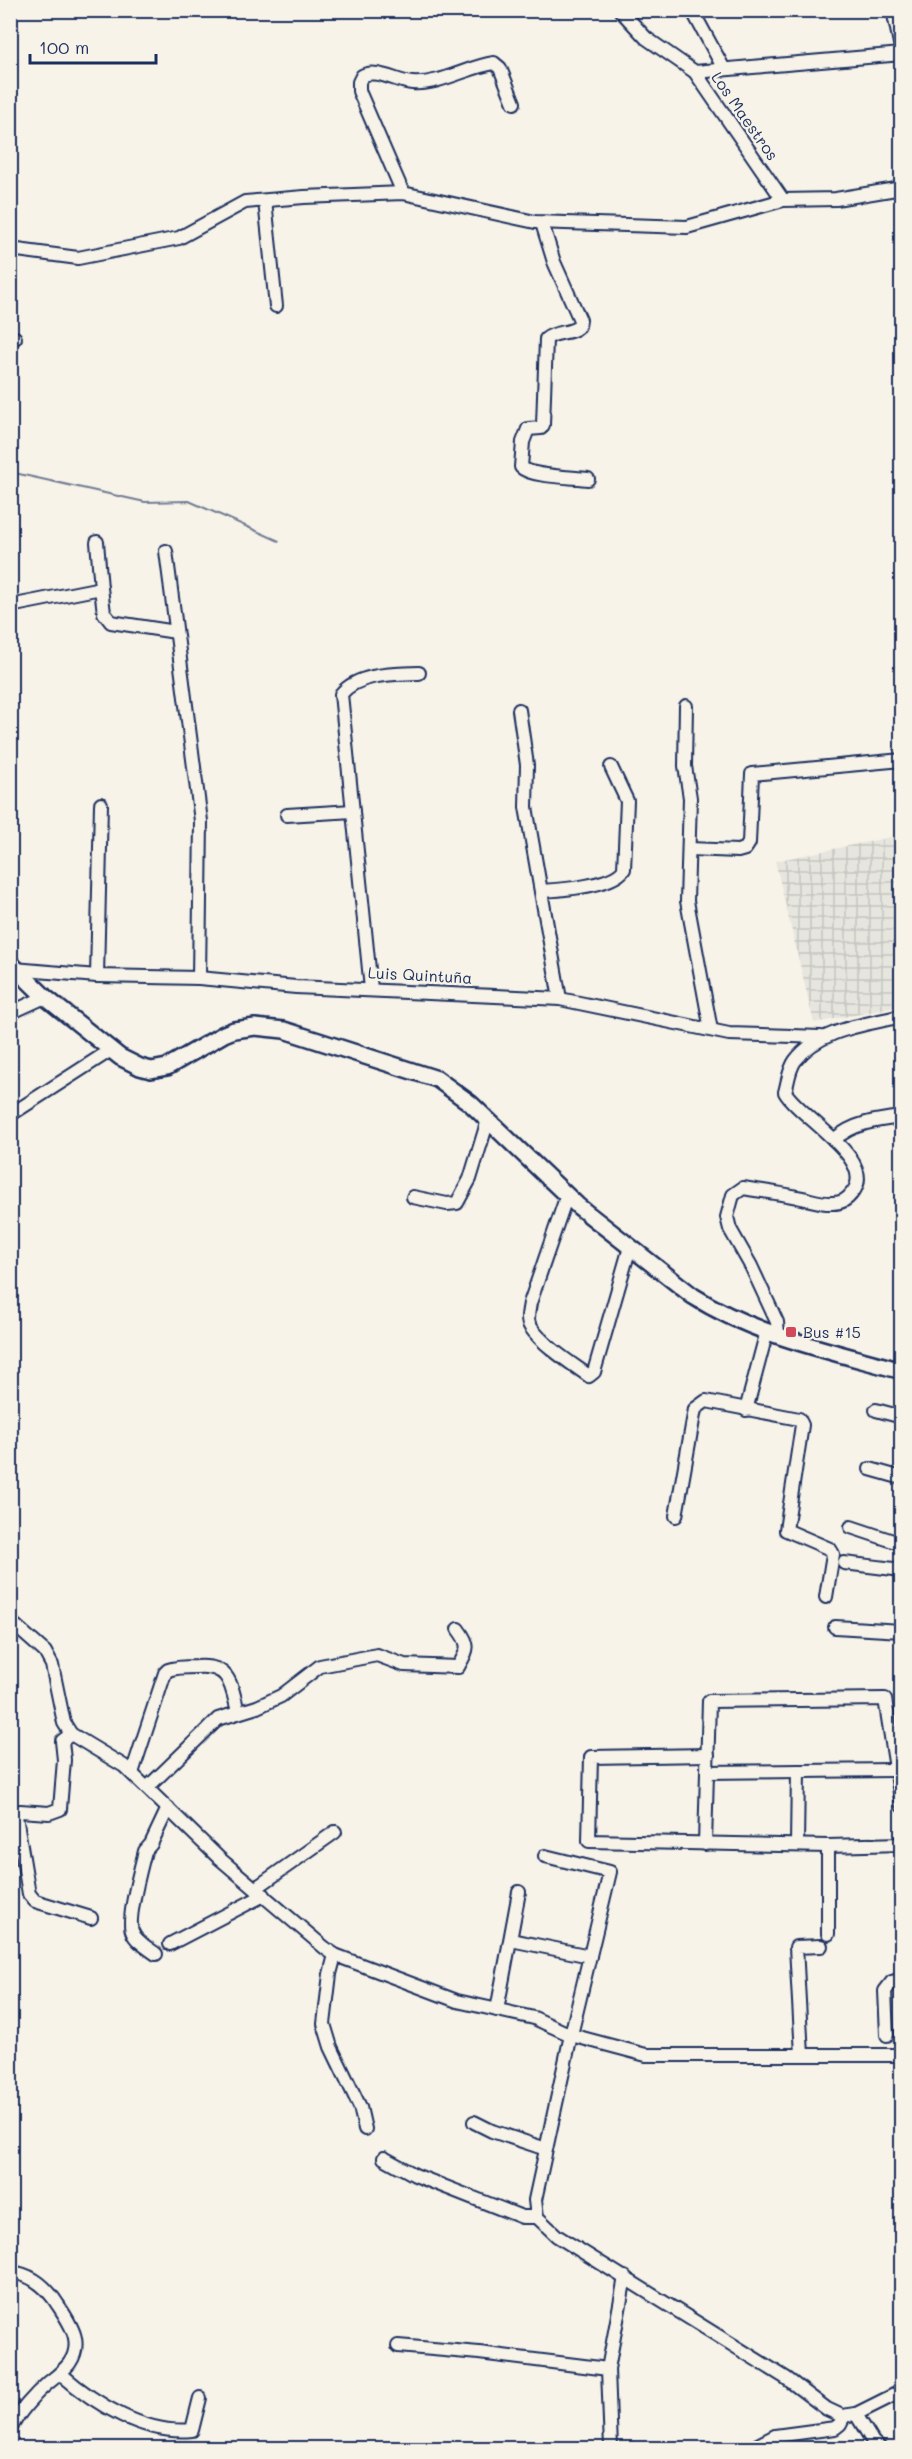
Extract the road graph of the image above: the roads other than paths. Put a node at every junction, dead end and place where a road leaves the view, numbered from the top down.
1 (620, 10) edge
2 (692, 10) edge
3 (893, 10) edge
4 (902, 54) edge
5 (724, 69) junction
6 (695, 72) junction
7 (514, 103) dead end
8 (902, 188) edge
9 (403, 193) junction
10 (783, 200) junction
11 (265, 201) junction
12 (542, 222) junction
13 (10, 249) edge
14 (276, 306) dead end
15 (588, 479) dead end
16 (97, 542) dead end
17 (166, 551) dead end
18 (101, 588) junction
19 (10, 606) edge
20 (176, 632) junction
21 (418, 673) dead end
22 (686, 706) dead end
23 (519, 710) dead end
24 (902, 760) edge
25 (612, 767) dead end
26 (101, 804) dead end
27 (353, 811) junction
28 (287, 814) dead end
29 (690, 849) junction
30 (541, 891) junction
31 (12, 966) edge
32 (97, 976) junction
33 (199, 978) junction
34 (371, 989) junction
35 (45, 997) junction
36 (560, 999) junction
37 (10, 1013) edge
38 (902, 1016) edge
39 (711, 1030) junction
40 (821, 1037) junction
41 (111, 1050) junction
42 (10, 1115) edge
43 (902, 1117) edge
44 (488, 1120) junction
45 (834, 1140) junction
46 (567, 1195) junction
47 (413, 1197) dead end
48 (630, 1247) junction
49 (772, 1333) junction
50 (902, 1371) edge
51 (746, 1410) junction
52 (876, 1410) dead end
53 (902, 1417) edge
54 (870, 1469) dead end
55 (902, 1478) edge
56 (676, 1516) dead end
57 (851, 1527) dead end
58 (902, 1544) edge
59 (844, 1563) dead end
60 (902, 1570) edge
61 (826, 1597) dead end
62 (10, 1620) edge
63 (835, 1627) dead end
64 (458, 1629) dead end
65 (902, 1631) edge
66 (238, 1712) junction
67 (71, 1734) junction
68 (708, 1755) junction
69 (894, 1770) junction
70 (707, 1772) junction
71 (798, 1772) junction
72 (132, 1773) junction
73 (147, 1788) junction
74 (902, 1806) edge
75 (168, 1808) junction
76 (334, 1832) dead end
77 (705, 1844) junction
78 (902, 1844) edge
79 (797, 1845) junction
80 (828, 1846) junction
81 (545, 1856) dead end
82 (260, 1892) junction
83 (519, 1892) dead end
84 (91, 1918) dead end
85 (828, 1934) dead end
86 (511, 1940) junction
87 (170, 1944) dead end
88 (821, 1946) dead end
89 (156, 1954) dead end
90 (335, 1954) junction
91 (590, 1956) junction
92 (902, 1979) edge
93 (497, 2010) junction
94 (571, 2035) junction
95 (887, 2035) dead end
96 (802, 2055) junction
97 (902, 2055) edge
98 (474, 2122) dead end
99 (365, 2129) dead end
100 (546, 2149) junction
101 (384, 2158) dead end
102 (537, 2217) junction
103 (10, 2272) edge
104 (625, 2277) junction
105 (398, 2346) dead end
106 (608, 2369) junction
107 (61, 2374) junction
108 (902, 2391) edge
109 (200, 2398) dead end
110 (850, 2415) junction
111 (10, 2430) edge
112 (611, 2448) edge
113 (752, 2448) edge
114 (880, 2448) edge

1 - 6 street, Los Maestros
2 - 5 street
3 - 4 street
4 - 5 street
5 - 6 street
6 - 10 street, Los Maestros
7 - 9 street
8 - 10 street
9 - 11 street
9 - 12 street
10 - 12 street
11 - 13 street
11 - 14 street
12 - 15 street
16 - 18 street
17 - 20 street
18 - 19 street
18 - 20 street
20 - 33 street
21 - 27 street
22 - 29 street
23 - 30 street
24 - 29 street
25 - 30 street
26 - 32 street
27 - 28 street
27 - 34 street
29 - 39 street
30 - 36 street
31 - 32 street, Luis Quintuña
31 - 35 main road
32 - 33 street, Luis Quintuña
33 - 34 street, Luis Quintuña
34 - 36 street, Luis Quintuña
35 - 37 street
35 - 41 main road
36 - 39 street, Luis Quintuña
38 - 40 street
39 - 40 street, Luis Quintuña
40 - 45 street
41 - 42 street
41 - 44 main road
43 - 45 street
44 - 46 main road
44 - 47 street
45 - 49 street
46 - 48 main road
46 - 48 street
48 - 49 main road
49 - 50 main road
49 - 51 street
51 - 56 street
51 - 61 street
52 - 53 street
54 - 55 street
57 - 58 street
59 - 60 street
62 - 67 street
63 - 65 street
64 - 66 street
66 - 72 street
66 - 73 street
67 - 72 street
67 - 84 street
68 - 69 street
68 - 70 street
68 - 77 street
69 - 71 street
69 - 74 street
70 - 71 street
70 - 77 street
71 - 79 street
72 - 73 street
73 - 75 street
75 - 82 street
75 - 89 street
76 - 82 street
77 - 79 street
78 - 80 street
79 - 80 street
80 - 85 street
81 - 91 street
82 - 87 street
82 - 90 street
83 - 86 street
86 - 91 street
86 - 93 street
88 - 96 street
90 - 93 street
90 - 99 street
91 - 94 street
92 - 95 street
93 - 94 street
94 - 96 street
94 - 100 street
96 - 97 street
98 - 100 street
100 - 102 street
101 - 102 street
102 - 104 street
103 - 107 street
104 - 106 street
104 - 110 street
105 - 106 street
106 - 112 street
107 - 109 street
107 - 111 street
108 - 110 street
110 - 113 street
110 - 114 street

